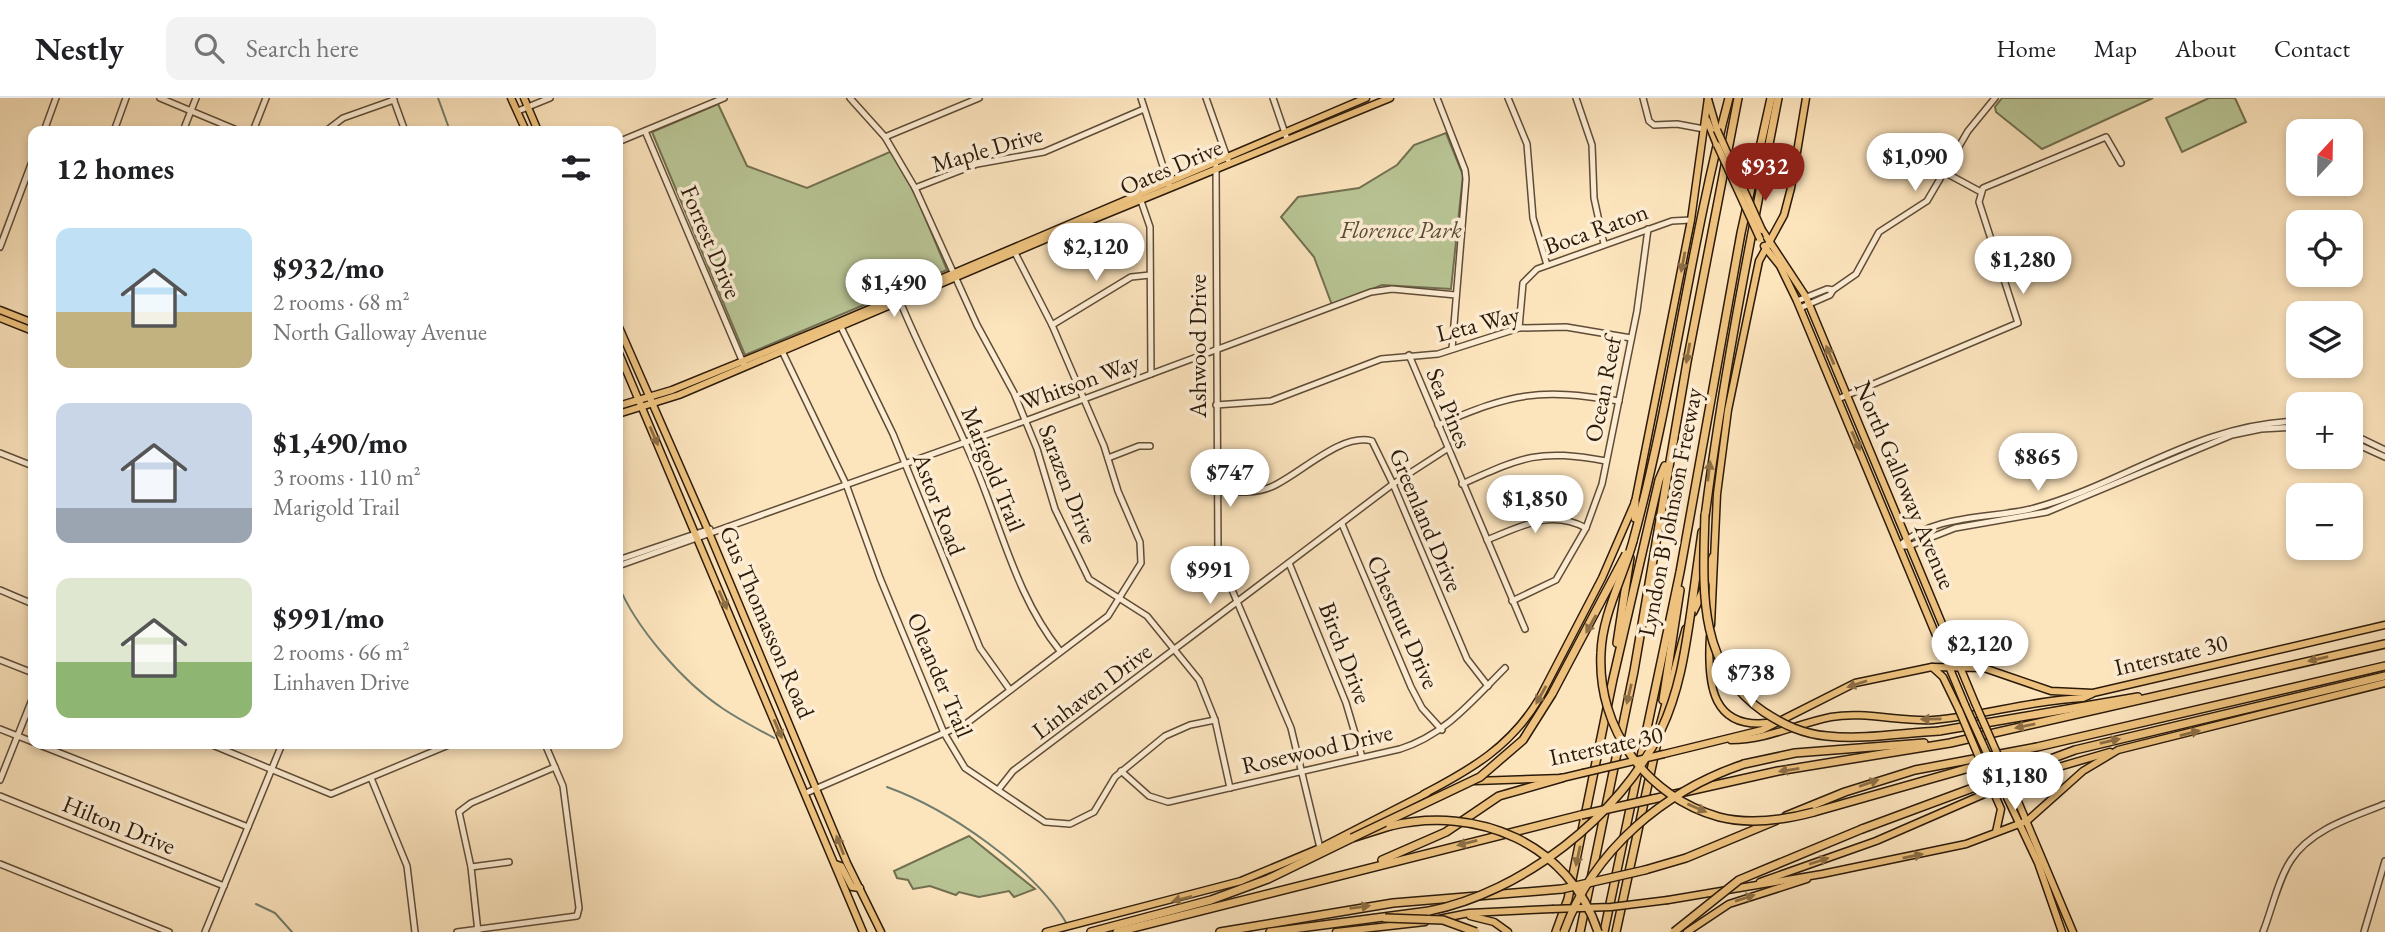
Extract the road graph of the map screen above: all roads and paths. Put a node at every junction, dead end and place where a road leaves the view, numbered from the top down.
1 (56, 98) edge
2 (126, 98) edge
3 (160, 98) edge
4 (196, 98) edge
5 (266, 98) edge
6 (511, 98) edge
7 (524, 98) edge
8 (550, 98) edge
9 (724, 98) edge
10 (850, 98) edge
11 (979, 98) edge
12 (1141, 98) edge
13 (1206, 98) edge
14 (1273, 98) edge
15 (1366, 98) edge
16 (1390, 98) edge
17 (1437, 98) edge
18 (1508, 98) edge
19 (1576, 98) edge
20 (1643, 98) edge
21 (1701, 98) edge
22 (1708, 98) edge
23 (1729, 98) edge
24 (1738, 98) edge
25 (1771, 98) edge
26 (1778, 98) edge
27 (1806, 98) edge
28 (1995, 98) edge
29 (394, 99) edge
30 (528, 107) junction
31 (1144, 109) junction
32 (191, 111) junction
33 (518, 111) junction
34 (1704, 114) junction
35 (46, 126) edge
36 (116, 126) edge
37 (185, 126) edge
38 (227, 126) edge
39 (255, 126) edge
40 (333, 126) edge
41 (403, 126) edge
42 (524, 126) edge
43 (536, 126) edge
44 (1704, 129) junction
45 (645, 131) junction
46 (1286, 136) junction
47 (885, 137) junction
48 (1716, 137) junction
49 (623, 140) edge
50 (1703, 142) junction
51 (1228, 160) junction
52 (2121, 163) dead end
53 (1215, 165) junction
54 (28, 172) edge
55 (1944, 172) junction
56 (1169, 185) junction
57 (915, 188) junction
58 (1981, 192) junction
59 (1140, 197) junction
60 (1691, 220) junction
61 (1648, 229) junction
62 (1605, 244) junction
63 (1766, 244) junction
64 (0, 247) edge
65 (1014, 250) junction
66 (1773, 256) junction
67 (1759, 261) junction
68 (1547, 265) junction
69 (955, 275) junction
70 (1150, 275) junction
71 (1456, 295) junction
72 (899, 300) junction
73 (1797, 300) junction
74 (1807, 301) junction
75 (1800, 308) junction
76 (0, 310) edge
77 (0, 317) edge
78 (28, 321) edge
79 (840, 325) junction
80 (1052, 325) junction
81 (1519, 328) junction
82 (28, 329) edge
83 (623, 337) edge
84 (1631, 338) junction
85 (781, 348) junction
86 (1452, 349) junction
87 (1215, 350) junction
88 (1409, 355) junction
89 (623, 363) edge
90 (744, 364) junction
91 (1151, 374) junction
92 (1847, 395) junction
93 (650, 396) junction
94 (1084, 398) junction
95 (1838, 399) junction
96 (1619, 401) junction
97 (640, 403) junction
98 (654, 404) junction
99 (623, 405) edge
100 (1216, 405) junction
101 (623, 412) edge
102 (1025, 421) junction
103 (2286, 421) edge
104 (1437, 425) junction
105 (2286, 427) edge
106 (2363, 439) edge
107 (963, 442) junction
108 (1150, 446) dead end
109 (2363, 447) edge
110 (1447, 449) junction
111 (2385, 450) edge
112 (0, 453) edge
113 (1670, 456) junction
114 (2385, 457) edge
115 (1108, 458) junction
116 (1606, 460) junction
117 (28, 464) edge
118 (905, 464) junction
119 (846, 484) junction
120 (1393, 484) junction
121 (1462, 484) junction
122 (1217, 491) junction
123 (1635, 502) junction
124 (1705, 514) junction
125 (1976, 520) junction
126 (1342, 524) junction
127 (1586, 528) junction
128 (708, 531) junction
129 (696, 535) junction
130 (1487, 540) junction
131 (1632, 541) junction
132 (1908, 543) junction
133 (1899, 546) junction
134 (1713, 557) junction
135 (623, 562) edge
136 (1289, 563) junction
137 (1680, 572) junction
138 (0, 590) edge
139 (1930, 594) junction
140 (1921, 597) junction
141 (1119, 598) junction
142 (1511, 601) junction
143 (28, 602) edge
144 (1236, 603) junction
145 (2385, 625) edge
146 (1525, 629) dead end
147 (2385, 643) edge
148 (1176, 650) junction
149 (1060, 651) junction
150 (0, 660) edge
151 (1616, 666) junction
152 (1947, 666) junction
153 (2385, 666) edge
154 (1932, 667) junction
155 (1961, 667) junction
156 (1505, 668) dead end
157 (28, 671) edge
158 (2385, 676) edge
159 (2385, 683) edge
160 (773, 685) junction
161 (1488, 686) junction
162 (761, 690) junction
163 (1010, 690) junction
164 (2093, 693) junction
165 (2156, 696) junction
166 (1962, 708) junction
167 (28, 710) edge
168 (1215, 720) junction
169 (1786, 720) junction
170 (1660, 725) junction
171 (0, 729) edge
172 (1442, 730) junction
173 (944, 733) junction
174 (18, 736) junction
175 (1966, 739) junction
176 (28, 740) edge
177 (1723, 740) junction
178 (2037, 747) junction
179 (50, 749) edge
180 (222, 749) edge
181 (280, 749) edge
182 (439, 749) edge
183 (547, 749) edge
184 (2118, 750) junction
185 (1362, 757) junction
186 (555, 767) junction
187 (271, 770) junction
188 (1121, 771) junction
189 (1303, 771) junction
190 (371, 778) junction
191 (1562, 778) junction
192 (0, 780) edge
193 (818, 788) junction
194 (1230, 788) junction
195 (998, 790) junction
196 (806, 793) junction
197 (1424, 794) junction
198 (0, 796) edge
199 (2385, 804) edge
200 (2024, 822) junction
201 (247, 827) junction
202 (1996, 832) junction
203 (1352, 838) junction
204 (1320, 848) junction
205 (2385, 861) edge
206 (509, 862) dead end
207 (0, 864) edge
208 (835, 864) junction
209 (471, 867) junction
210 (1356, 870) junction
211 (1822, 874) junction
212 (2382, 878) edge
213 (1755, 884) junction
214 (224, 886) junction
215 (860, 888) junction
216 (1568, 899) junction
217 (2060, 902) junction
218 (2051, 906) junction
219 (1458, 915) junction
220 (1385, 918) junction
221 (477, 931) edge
222 (169, 932) edge
223 (205, 932) edge
224 (415, 932) edge
225 (457, 932) edge
226 (863, 932) edge
227 (881, 932) edge
228 (1046, 932) edge
229 (1091, 932) edge
230 (1118, 932) edge
231 (1220, 932) edge
232 (1270, 932) edge
233 (1336, 932) edge
234 (1476, 932) edge
235 (1508, 932) edge
236 (1556, 932) edge
237 (1565, 932) edge
238 (1580, 932) edge
239 (1598, 932) edge
240 (1604, 932) edge
241 (1619, 932) edge
242 (1674, 932) edge
243 (1687, 932) edge
244 (2062, 932) edge
245 (2073, 932) edge
246 (2263, 932) edge
247 (2364, 932) edge

1 - 35 street
2 - 36 street
3 - 32 street
4 - 32 street
5 - 39 street
6 - 33 main road
7 - 30 main road
8 - 30 street
9 - 45 street
10 - 47 street, Sarazen Drive
11 - 47 street
12 - 31 street
13 - 51 street
14 - 46 street
15 - 46 main road, Oates Drive
16 - 46 main road, Oates Drive
17 - 71 street
18 - 68 street
19 - 62 street
20 - 44 street
21 - 34 main road, North Galloway Avenue
22 - 34 main road, Lyndon B Johnson Freeway
22 - 48 main road, North Galloway Avenue
23 - 131 highway
24 -> 113 highway, Lyndon B Johnson Freeway
25 - 137 highway, Lyndon B Johnson Freeway
124 -> 26 highway
27 - 63 main road, Lyndon B Johnson Freeway
28 - 55 street
29 - 40 street
29 - 41 street
30 - 33 street
30 - 43 main road
31 - 56 street
31 - 57 street, Maple Drive
32 - 37 street
32 - 38 street
33 - 42 main road
34 - 44 main road, Lyndon B Johnson Freeway
34 - 48 main road, North Galloway Avenue
44 - 50 main road, Lyndon B Johnson Freeway
45 - 49 street
45 - 90 street, Forrest Drive
46 - 51 main road, Oates Drive
47 - 57 street, Sarazen Drive
48 - 50 main road
48 - 63 main road, North Galloway Avenue, bridge
48 - 63 main road, North Galloway Avenue, bridge
50 - 60 main road, Lyndon B Johnson Freeway
51 - 53 main road, Oates Drive
52 - 58 street
53 - 56 main road, Oates Drive
53 - 87 street, Ashwood Drive
54 - 64 street
55 - 58 street
55 - 74 street
56 - 59 main road, Oates Drive
57 - 69 street, Sarazen Drive
58 - 92 street
59 - 65 main road, Oates Drive
59 - 70 street
60 - 61 street, Boca Raton
60 -> 123 main road, Lyndon B Johnson Freeway
61 - 62 street, Boca Raton
61 - 84 street, Ocean Reef
62 - 68 street, Boca Raton
63 - 66 main road, North Galloway Avenue
63 - 67 main road, Lyndon B Johnson Freeway
63 - 74 main road, North Galloway Avenue
65 - 69 main road, Oates Drive
65 - 80 street
66 - 67 main road
66 - 73 main road, North Galloway Avenue
67 - 134 main road, Lyndon B Johnson Freeway
68 - 81 street, Boca Raton
69 - 72 main road, Oates Drive
69 - 102 street, Sarazen Drive
70 - 80 street
70 - 91 street
71 - 86 street
71 - 87 street, Whitson Way
72 - 79 main road, Oates Drive
72 - 107 street, Marigold Trail
73 - 74 street
73 - 75 main road, North Galloway Avenue
74 - 75 street
92 -> 74 main road, North Galloway Avenue
75 - 95 main road, North Galloway Avenue
76 - 78 main road
77 - 82 main road
79 - 85 main road, Oates Drive
79 - 118 street, Astor Road
80 - 94 street
81 - 84 street, Leta Way
81 - 86 street, Leta Way
83 - 93 main road, Gus Thomasson Road
84 - 96 street, Ocean Reef
85 - 90 main road, Oates Drive
85 - 119 street, Oleander Trail
86 - 88 street, Leta Way
87 - 91 street, Whitson Way
87 - 100 street, Ashwood Drive
88 - 100 street, Leta Way
88 - 104 street, Sea Pines
89 - 97 main road, Gus Thomasson Road
90 - 93 main road, Oates Drive
90 - 98 main road, Oates Drive
91 - 94 street, Whitson Way
92 - 95 street
92 - 132 main road, North Galloway Avenue
93 - 97 main road, Oates Drive
93 - 98 main road, Gus Thomasson Road
94 - 102 street, Whitson Way
94 - 115 street
95 -> 133 main road, North Galloway Avenue
96 - 104 street
96 - 116 street, Ocean Reef
97 - 98 main road, Oates Drive
97 - 99 main road, Oates Drive
97 - 101 main road, Oates Drive
97 -> 129 main road, Gus Thomasson Road
98 - 128 main road, Gus Thomasson Road
100 - 122 street, Ashwood Drive
102 - 107 street, Whitson Way
102 - 141 street, Sarazen Drive
103 - 125 street
104 - 110 street, Sea Pines
105 - 125 street
106 - 111 street
107 - 118 street, Whitson Way
107 - 149 street, Marigold Trail
108 - 115 street
109 - 114 street
110 - 120 street, Linhaven Drive
110 - 121 street, Sea Pines
112 - 117 street
113 - 151 highway
113 -> 238 highway, Lyndon B Johnson Freeway
115 - 141 street
116 - 121 street
116 - 127 street, Ocean Reef
118 - 119 street, Whitson Way
118 - 163 street, Astor Road
119 - 128 street, Whitson Way
119 - 173 street, Oleander Trail
120 - 122 street, Greenland Drive
120 - 126 street, Linhaven Drive
120 - 161 street, Greenland Drive
121 - 130 street, Sea Pines
122 - 144 street, Ashwood Drive
123 - 151 highway
123 -> 197 main road, Lyndon B Johnson Freeway
124 - 165 highway, bridge
124 - 220 highway, bridge
125 - 132 street
126 - 136 street, Linhaven Drive
126 - 172 street, Chestnut Drive
127 - 130 street
127 - 142 street, Ocean Reef
128 - 129 street, Whitson Way
128 - 160 main road, Gus Thomasson Road
129 - 135 street, Whitson Way
129 -> 162 main road, Gus Thomasson Road
130 - 142 street, Sea Pines
131 -> 178 highway, bridge
131 -> 203 highway, bridge
132 - 133 street
132 - 139 main road, North Galloway Avenue
133 - 140 main road, North Galloway Avenue
134 - 169 main road, Lyndon B Johnson Freeway
134 - 170 highway
136 - 144 street, Linhaven Drive
136 - 185 street, Birch Drive
137 - 170 highway
137 - 240 highway, Lyndon B Johnson Freeway
138 - 143 street
139 - 140 main road
139 - 155 main road, North Galloway Avenue
140 - 152 main road, North Galloway Avenue
141 - 148 street, Sarazen Drive
141 - 149 street
142 - 146 street, Sea Pines
144 - 148 street, Linhaven Drive
144 - 189 street, Ashwood Drive
145 - 164 main road, Interstate 30
147 -> 165 highway
148 - 168 street, Sarazen Drive
148 - 195 street, Linhaven Drive
149 - 163 street
150 - 157 street
151 -> 216 highway
152 - 154 main road, Interstate 30
152 - 155 main road, Interstate 30
152 - 166 main road, North Galloway Avenue
153 - 178 highway
154 - 166 main road
154 -> 169 main road, Interstate 30
155 - 164 main road, Interstate 30
155 - 200 main road, North Galloway Avenue, bridge
156 - 161 street, Rosewood Drive
242 -> 158 highway, bridge
184 -> 159 main road
160 - 162 main road
160 - 193 main road, Gus Thomasson Road
161 - 172 street, Rosewood Drive
162 -> 196 main road, Gus Thomasson Road
163 - 173 street
164 -> 177 main road
165 -> 175 highway
166 - 200 main road, North Galloway Avenue, bridge
166 - 202 main road, bridge
167 - 174 street
168 - 188 street, Oleander Trail
168 - 194 street, Sarazen Drive
169 - 177 main road, Interstate 30
170 - 241 highway
171 - 174 street
172 - 185 street, Rosewood Drive
173 - 193 street
173 - 195 street, Oleander Trail
174 - 176 street
174 - 192 street
175 -> 210 highway, bridge
175 - 237 highway, bridge
177 - 191 main road, Interstate 30, bridge
231 -> 178 highway, bridge
179 - 201 street
180 - 187 street
181 - 187 street
182 - 190 street
183 - 186 street
184 - 200 main road
213 -> 184 main road
185 - 189 street, Rosewood Drive
186 - 209 street
186 - 221 street
187 - 190 street
187 - 201 street
188 - 194 street, Rosewood Drive
188 - 195 street, Oleander Trail
189 - 194 street, Rosewood Drive
189 - 204 street, Ashwood Drive
190 - 224 street
191 - 197 main road, Interstate 30
191 - 210 highway
193 - 196 street
215 -> 193 main road, Gus Thomasson Road
196 - 208 main road, Gus Thomasson Road
197 - 204 main road, Interstate 30
198 - 214 street, Hilton Drive
199 - 246 street
200 - 202 main road
200 - 217 main road, North Galloway Avenue
200 - 218 main road, North Galloway Avenue
201 - 214 street
211 -> 202 main road
203 - 229 highway
203 - 239 highway, bridge
204 -> 228 main road, Interstate 30
205 - 212 street
206 - 209 street
207 - 222 street
208 - 215 main road
208 - 226 main road, Gus Thomasson Road
209 - 221 street
210 - 230 highway
211 - 213 main road
243 -> 211 main road
212 - 247 street
213 - 219 main road, bridge
214 - 223 street
215 - 227 main road, Gus Thomasson Road
216 - 236 highway
216 - 237 highway
217 - 218 main road
217 - 245 main road, North Galloway Avenue
218 - 244 main road, North Galloway Avenue
219 - 233 main road
219 - 235 main road
220 - 232 highway
220 - 234 highway, bridge
221 - 225 street

